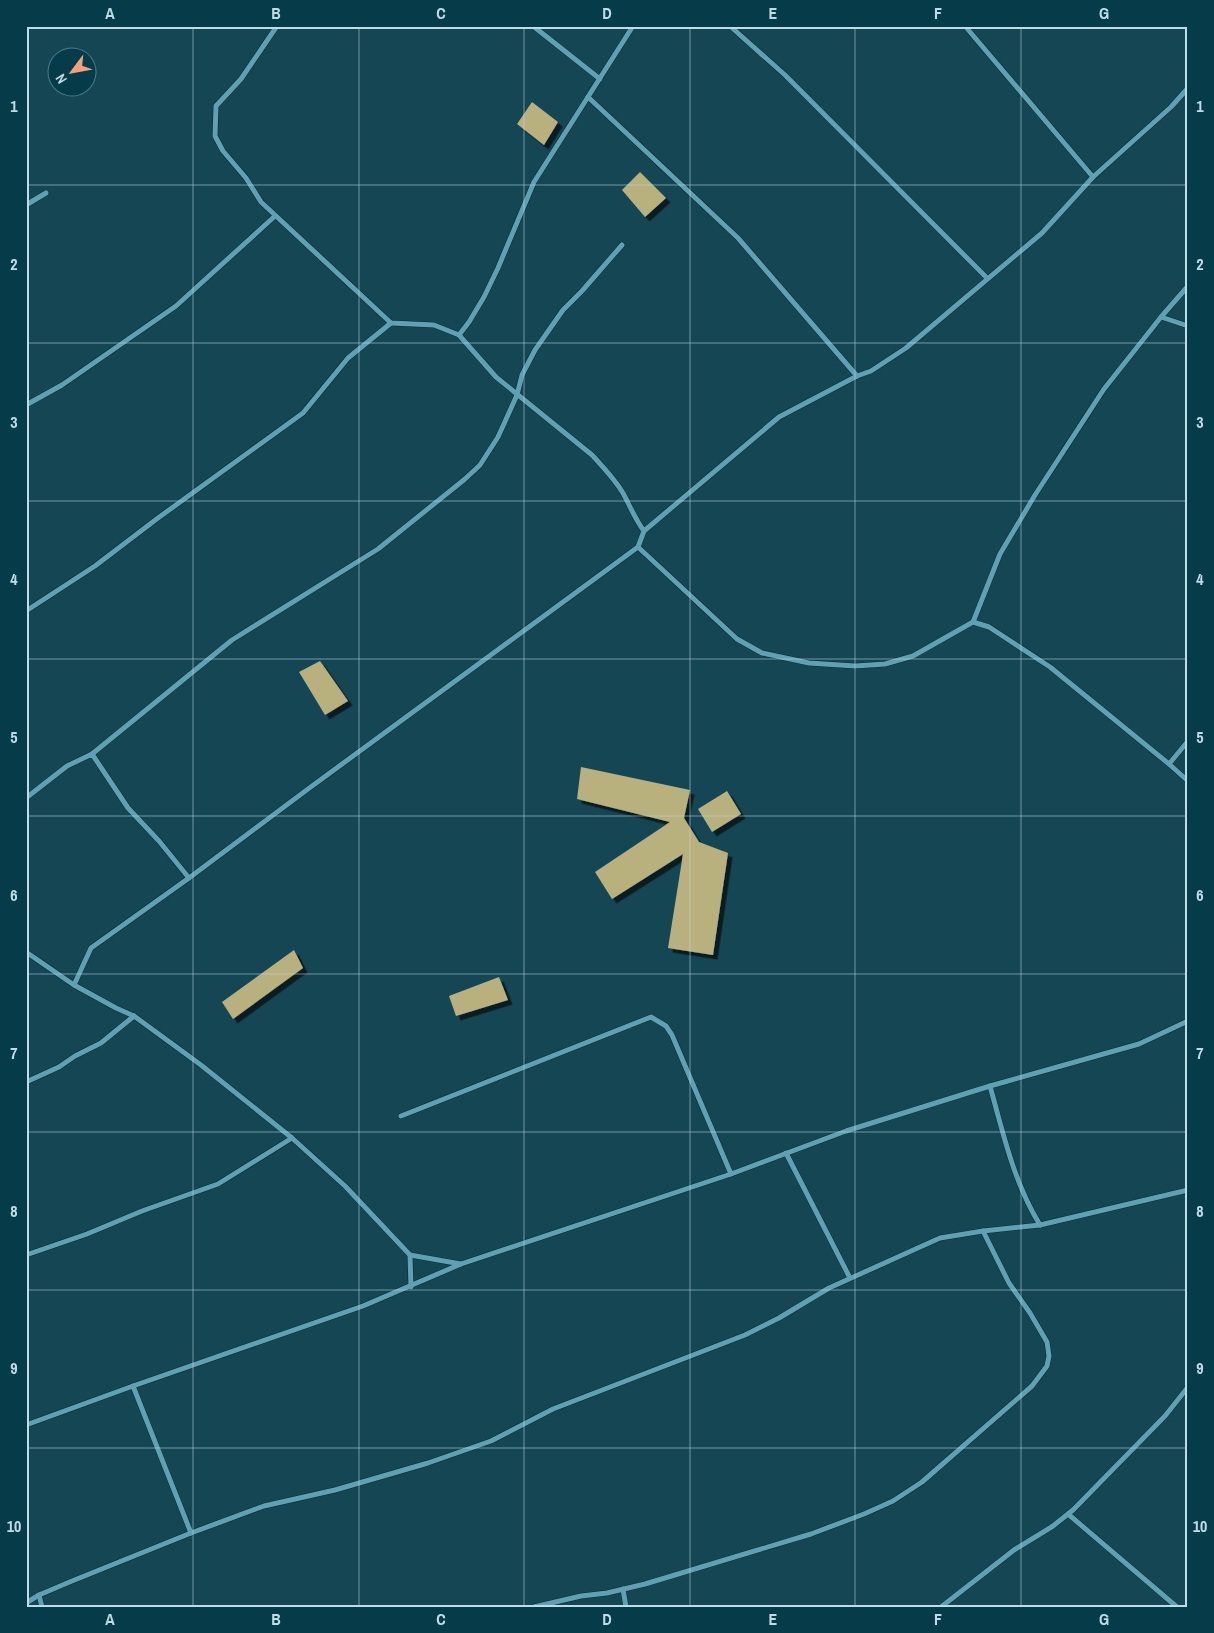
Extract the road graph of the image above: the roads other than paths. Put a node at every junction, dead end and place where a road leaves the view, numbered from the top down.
1 (278, 26) edge
2 (533, 26) edge
3 (633, 26) edge
4 (730, 26) edge
5 (965, 26) edge
6 (600, 79) junction
7 (1188, 88) edge
8 (588, 97) junction
9 (1093, 177) junction
10 (46, 194) dead end
11 (26, 204) edge
12 (275, 216) junction
13 (622, 245) dead end
14 (987, 278) junction
15 (1188, 286) edge
16 (1161, 317) junction
17 (391, 323) junction
18 (1188, 326) edge
19 (459, 335) junction
20 (857, 376) junction
21 (517, 395) junction
22 (26, 405) edge
23 (644, 532) junction
24 (638, 547) junction
25 (26, 611) edge
26 (973, 622) junction
27 (1188, 741) edge
28 (92, 754) junction
29 (1169, 764) junction
30 (1188, 781) edge
31 (26, 798) edge
32 (189, 878) junction
33 (26, 952) edge
34 (74, 984) junction
35 (134, 1016) junction
36 (1188, 1021) edge
37 (26, 1082) edge
38 (990, 1086) junction
39 (401, 1116) dead end
40 (292, 1138) junction
41 (786, 1153) junction
42 (731, 1174) junction
43 (1188, 1190) edge
44 (1040, 1225) junction
45 (983, 1231) junction
46 (26, 1255) edge
47 (410, 1255) junction
48 (461, 1264) junction
49 (850, 1278) junction
50 (411, 1287) junction
51 (133, 1386) junction
52 (1188, 1387) edge
53 (26, 1425) edge
54 (1068, 1514) junction
55 (191, 1533) junction
56 (623, 1589) junction
57 (39, 1595) junction
58 (26, 1603) edge
59 (42, 1607) edge
60 (534, 1607) edge
61 (626, 1607) edge
62 (941, 1607) edge
63 (1177, 1607) edge

1 - 12 street
2 - 6 street
3 - 6 street
4 - 14 street
5 - 9 street
6 - 8 street
7 - 9 street
8 - 19 street
8 - 20 street
9 - 14 street
10 - 11 street
12 - 17 street
12 - 22 street
13 - 21 street
14 - 20 street
15 - 16 street
16 - 18 street
16 - 26 street
17 - 19 street
17 - 25 street
19 - 21 street
20 - 23 street
21 - 23 street
21 - 28 street
23 - 24 street
24 - 26 street
24 - 32 street
26 - 29 street
27 - 29 street
28 - 31 street
28 - 32 street
29 - 30 street
32 - 34 street
33 - 34 street
34 - 35 street
35 - 37 street
35 - 40 street
36 - 38 street
38 - 41 street
38 - 44 street
39 - 42 street
40 - 46 street
40 - 47 street
41 - 42 street
41 - 49 street
42 - 48 street
43 - 44 street
44 - 45 street
45 - 49 street
45 - 56 street
47 - 48 street
47 - 50 street
48 - 50 street
49 - 55 street
50 - 51 street
51 - 53 street
51 - 55 street
52 - 54 street
54 - 62 street
54 - 63 street
55 - 57 street
56 - 60 street
56 - 61 street
57 - 58 street
57 - 59 street

